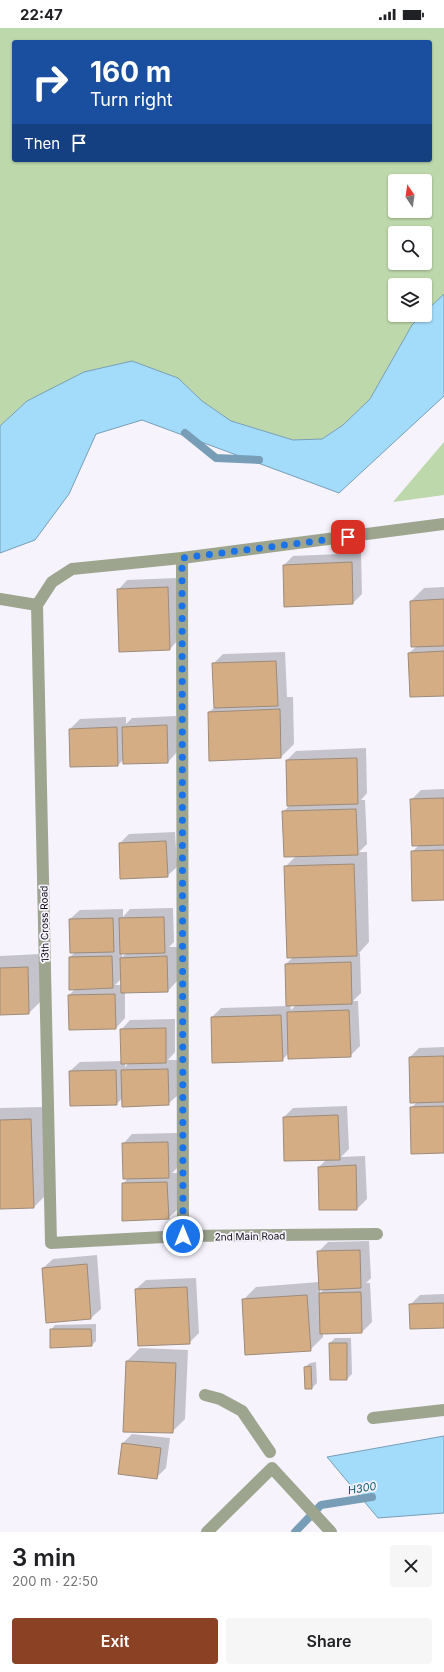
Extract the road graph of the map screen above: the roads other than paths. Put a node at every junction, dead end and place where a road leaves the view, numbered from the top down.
1 (444, 524) edge
2 (182, 558) junction
3 (0, 599) edge
4 (37, 605) junction
5 (377, 1234) dead end
6 (183, 1236) junction
7 (51, 1243) joint
8 (205, 1395) dead end
9 (444, 1410) edge
10 (373, 1418) dead end
11 (270, 1452) dead end
12 (207, 1532) edge
13 (331, 1532) edge

1 - 2 street
2 - 4 street
2 - 6 street
3 - 4 street
4 - 7 street, 13th Cross Road
5 - 6 street, 2nd Main Road
6 - 7 street, 2nd Main Road
8 - 11 street
9 - 10 street
12 - 13 street

